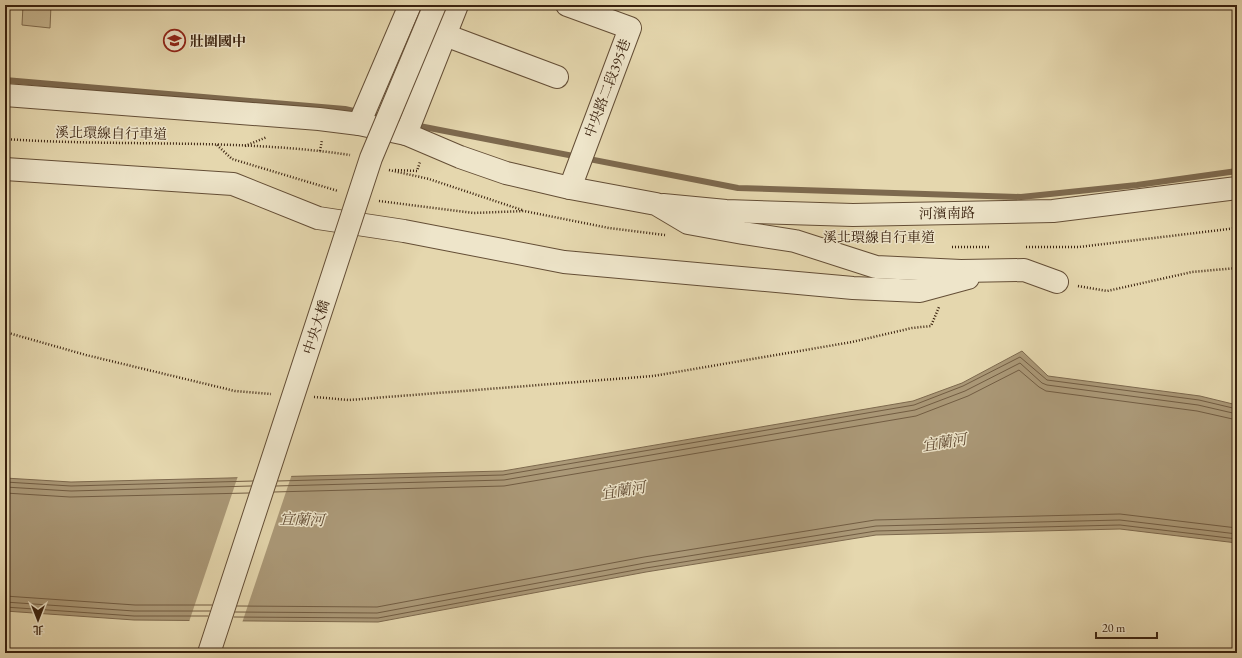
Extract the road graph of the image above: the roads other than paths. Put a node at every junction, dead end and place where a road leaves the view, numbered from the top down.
1 (410, 5) edge
2 (435, 5) edge
3 (457, 5) edge
4 (579, 7) edge
5 (445, 35) junction
6 (557, 77) dead end
7 (5, 95) edge
8 (359, 124) junction
9 (406, 134) junction
10 (5, 169) edge
11 (570, 188) junction
12 (1237, 188) edge
13 (656, 204) junction
14 (996, 270) junction
15 (1057, 282) road end
16 (209, 653) edge

1 - 8 street
2 - 16 street, 中央大橋, bridge
3 - 5 street
4 - 11 street, 中央路二段395巷
5 - 6 street
5 - 9 street
7 - 8 street, 河濱南路
8 - 9 street, 河濱南路
9 - 11 street, 河濱南路
10 - 14 street
11 - 13 street, 河濱南路
12 - 13 street, 河濱南路
13 - 14 street
14 - 15 street

